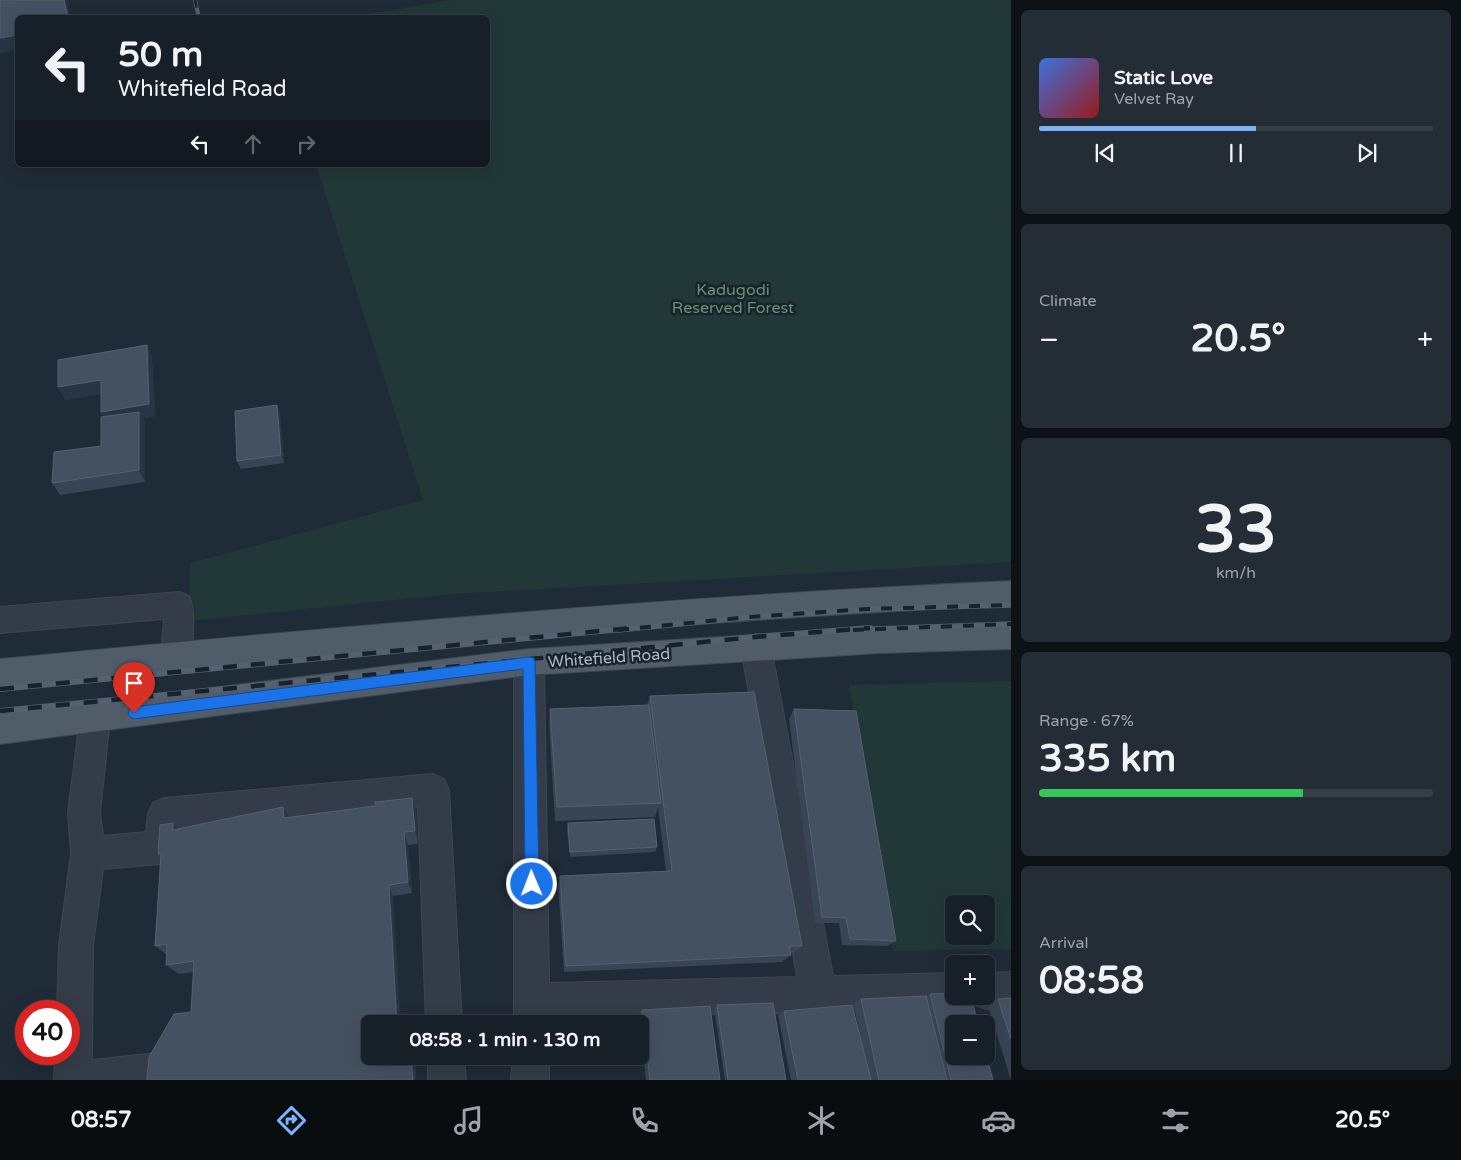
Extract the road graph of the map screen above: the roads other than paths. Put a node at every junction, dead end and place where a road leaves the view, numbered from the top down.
1 (1011, 593) edge
2 (0, 620) edge
3 (1011, 636) edge
4 (756, 647) junction
5 (176, 656) junction
6 (529, 662) junction
7 (0, 673) edge
8 (95, 718) junction
9 (0, 729) edge
10 (88, 854) junction
11 (1011, 990) edge
12 (945, 991) edge
13 (995, 991) edge
14 (818, 993) junction
15 (532, 1012) edge
16 (444, 1015) edge
17 (446, 1065) edge
18 (531, 1065) edge
19 (74, 1080) edge
20 (155, 1080) edge
21 (447, 1080) edge
22 (530, 1080) edge

1 - 5 main road
2 - 5 street
3 - 4 main road, Whitefield Road
4 - 6 main road, Whitefield Road
4 - 14 street
5 - 7 main road
6 - 8 main road, Whitefield Road
6 - 15 street
8 - 9 main road, Whitefield Road
8 - 10 street
10 - 16 street
10 - 19 street
11 - 13 street
12 - 14 street
14 - 15 street
17 - 21 street
18 - 22 street
19 - 20 street

